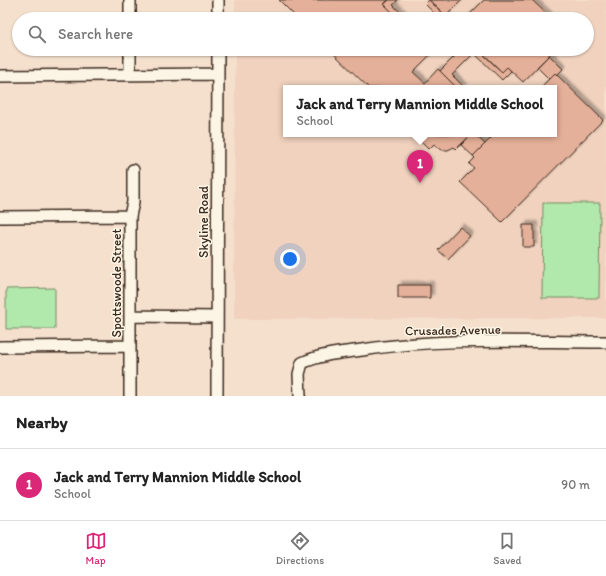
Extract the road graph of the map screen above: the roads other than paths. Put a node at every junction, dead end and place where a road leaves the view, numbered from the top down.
1 (130, 0) edge
2 (218, 0) edge
3 (130, 12) edge
4 (218, 12) edge
5 (130, 56) edge
6 (218, 56) edge
7 (130, 74) junction
8 (218, 74) junction
9 (0, 76) edge
10 (133, 170) dead end
11 (130, 216) junction
12 (0, 217) edge
13 (130, 316) junction
14 (217, 317) junction
15 (606, 342) edge
16 (130, 346) junction
17 (0, 347) edge
18 (130, 396) edge
19 (217, 396) edge
20 (300, 396) edge

1 - 3 street
2 - 4 street
5 - 7 street
6 - 8 street, Skyline Road
7 - 8 street
7 - 9 street
8 - 14 street, Skyline Road
10 - 11 street, Spottswoode Street
11 - 12 street
11 - 13 street, Spottswoode Street
13 - 14 street
13 - 16 street, Spottswoode Street
14 - 19 street, Skyline Road
15 - 20 street, Crusades Avenue
16 - 17 street
16 - 18 street, Spottswoode Street

